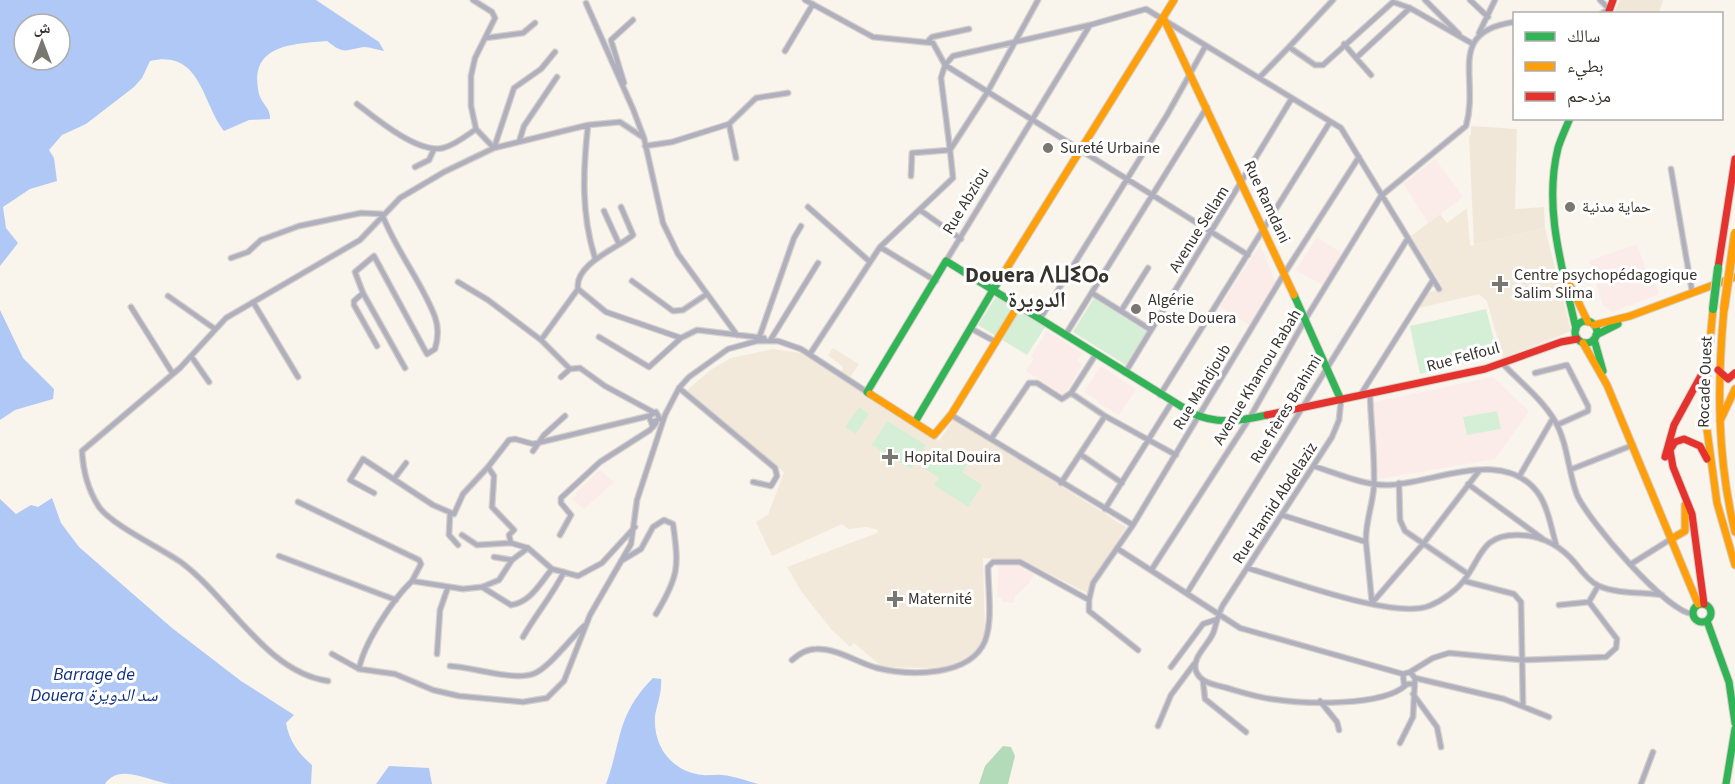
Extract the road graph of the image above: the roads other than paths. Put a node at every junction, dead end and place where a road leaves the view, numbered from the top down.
1 (473, 0) edge
2 (805, 0) edge
3 (1038, 0) edge
4 (1174, 0) edge
5 (1334, 0) edge
6 (1425, 0) edge
7 (1470, 0) edge
8 (1495, 0) edge
9 (1600, 0) edge
10 (586, 3) dead end
11 (813, 4) junction
12 (1610, 7) edge
13 (1410, 8) junction
14 (1163, 17) junction
15 (1488, 17) junction
16 (633, 20) dead end
17 (1513, 22) edge
18 (535, 23) dead end
19 (1090, 26) junction
20 (969, 29) dead end
21 (1478, 34) junction
22 (486, 38) junction
23 (928, 41) junction
24 (1465, 41) junction
25 (1016, 43) junction
26 (1344, 44) junction
27 (1473, 44) junction
28 (1205, 47) junction
29 (1289, 47) junction
30 (785, 51) dead end
31 (555, 52) dead end
32 (1356, 58) junction
33 (945, 65) junction
34 (1191, 72) junction
35 (1371, 75) dead end
36 (556, 77) dead end
37 (1260, 77) junction
38 (623, 85) junction
39 (788, 93) dead end
40 (987, 93) junction
41 (1292, 98) junction
42 (357, 104) dead end
43 (1207, 107) junction
44 (1569, 120) edge
45 (1032, 122) junction
46 (1330, 122) junction
47 (729, 124) junction
48 (588, 125) junction
49 (476, 129) junction
50 (644, 138) junction
51 (519, 142) junction
52 (645, 146) junction
53 (494, 148) junction
54 (434, 149) junction
55 (950, 150) junction
56 (1080, 152) junction
57 (1359, 157) junction
58 (736, 158) dead end
59 (1735, 159) edge
60 (415, 167) dead end
61 (1671, 169) dead end
62 (911, 176) dead end
63 (1128, 180) junction
64 (1242, 183) junction
65 (1152, 195) junction
66 (1381, 196) junction
67 (621, 207) dead end
68 (808, 207) dead end
69 (920, 210) junction
70 (604, 211) dead end
71 (382, 214) junction
72 (801, 226) dead end
73 (1265, 231) junction
74 (1210, 232) junction
75 (1735, 233) edge
76 (1408, 238) junction
77 (961, 239) junction
78 (620, 244) junction
79 (880, 247) junction
80 (1248, 255) junction
81 (231, 258) dead end
82 (595, 258) junction
83 (869, 261) junction
84 (946, 261) junction
85 (818, 263) dead end
86 (1148, 268) dead end
87 (1563, 272) junction
88 (1284, 274) junction
89 (1735, 277) edge
90 (1433, 280) junction
91 (632, 281) dead end
92 (936, 281) junction
93 (458, 282) dead end
94 (578, 289) junction
95 (1439, 289) dead end
96 (993, 290) junction
97 (1692, 291) junction
98 (363, 293) junction
99 (1092, 293) junction
100 (707, 294) junction
101 (168, 296) dead end
102 (253, 302) junction
103 (1018, 304) junction
104 (131, 307) dead end
105 (1121, 311) junction
106 (1040, 319) junction
107 (1305, 320) junction
108 (970, 328) junction
109 (214, 329) junction
110 (1151, 330) junction
111 (1593, 330) junction
112 (1066, 334) junction
113 (737, 335) junction
114 (1578, 335) junction
115 (599, 337) dead end
116 (681, 338) junction
117 (759, 338) junction
118 (771, 339) junction
119 (541, 340) junction
120 (778, 340) junction
121 (994, 341) junction
122 (377, 346) dead end
123 (810, 354) junction
124 (1096, 354) junction
125 (191, 356) junction
126 (1708, 360) junction
127 (1502, 363) junction
128 (1325, 367) junction
129 (405, 368) dead end
130 (568, 370) junction
131 (1718, 370) junction
132 (574, 373) dead end
133 (1125, 373) junction
134 (1735, 373) edge
135 (173, 374) junction
136 (1535, 374) dead end
137 (298, 377) dead end
138 (561, 378) dead end
139 (209, 382) dead end
140 (1607, 385) junction
141 (679, 388) junction
142 (1735, 389) edge
143 (867, 392) junction
144 (1071, 393) junction
145 (1370, 394) junction
146 (1160, 395) junction
147 (1360, 396) junction
148 (1341, 400) junction
149 (1172, 402) junction
150 (1302, 408) junction
151 (651, 414) junction
152 (662, 415) junction
153 (951, 415) junction
154 (566, 416) dead end
155 (1105, 416) junction
156 (1198, 418) junction
157 (1553, 418) junction
158 (1249, 419) junction
159 (915, 422) junction
160 (656, 424) junction
161 (1557, 425) junction
162 (1718, 428) junction
163 (992, 439) junction
164 (1149, 439) junction
165 (539, 443) junction
166 (1633, 445) junction
167 (533, 452) dead end
168 (1080, 454) junction
169 (1176, 455) junction
170 (406, 463) dead end
171 (1313, 466) junction
172 (488, 467) junction
173 (1572, 469) junction
174 (1479, 471) junction
175 (1712, 476) junction
176 (1519, 477) junction
177 (394, 479) junction
178 (753, 482) dead end
179 (1061, 483) junction
180 (1122, 483) junction
181 (1374, 483) junction
182 (1400, 483) junction
183 (1468, 484) junction
184 (374, 493) dead end
185 (298, 502) dead end
186 (1684, 502) junction
187 (1105, 509) junction
188 (450, 514) junction
189 (1692, 514) junction
190 (1282, 515) junction
191 (1133, 525) junction
192 (635, 527) junction
193 (1735, 532) edge
194 (462, 535) dead end
195 (560, 535) dead end
196 (1671, 539) junction
197 (1545, 541) junction
198 (1366, 542) junction
199 (511, 543) junction
200 (458, 544) dead end
201 (1423, 544) junction
202 (1556, 544) junction
203 (528, 548) junction
204 (1118, 549) junction
205 (279, 556) dead end
206 (494, 557) dead end
207 (512, 560) junction
208 (618, 563) junction
209 (1631, 564) junction
210 (1735, 565) edge
211 (1247, 568) junction
212 (552, 569) junction
213 (1152, 569) junction
214 (564, 572) junction
215 (1468, 574) junction
216 (1464, 580) junction
217 (412, 581) junction
218 (1598, 586) junction
219 (448, 587) junction
220 (482, 587) junction
221 (1187, 592) junction
222 (1662, 595) junction
223 (396, 600) junction
224 (1089, 600) junction
225 (1589, 602) junction
226 (1372, 603) junction
227 (1701, 604) junction
228 (1559, 605) dead end
229 (656, 614) dead end
230 (1218, 614) junction
231 (1693, 614) junction
232 (1215, 620) junction
233 (1707, 621) junction
234 (586, 624) junction
235 (523, 637) dead end
236 (1138, 650) dead end
237 (332, 654) dead end
238 (437, 654) dead end
239 (792, 660) dead end
240 (1522, 660) junction
241 (1195, 663) junction
242 (450, 666) dead end
243 (1171, 667) dead end
244 (359, 669) junction
245 (1410, 672) junction
246 (1403, 674) junction
247 (1415, 678) junction
248 (328, 681) dead end
249 (1203, 681) junction
250 (1413, 684) junction
251 (1406, 685) junction
252 (1413, 694) junction
253 (1320, 701) junction
254 (1522, 705) junction
255 (1549, 717) dead end
256 (1735, 723) edge
257 (1158, 726) dead end
258 (1735, 729) edge
259 (1340, 730) dead end
260 (1246, 732) dead end
261 (1400, 743) dead end
262 (1441, 747) dead end
263 (1653, 752) dead end
264 (1641, 784) edge
265 (1725, 784) edge

1 - 22 street
2 - 11 street
3 - 25 street
4 - 14 main road
5 - 29 street
6 - 24 street
7 - 15 street
8 - 15 street
9 - 12 street
10 - 38 street
11 - 23 street
11 - 30 street
13 - 24 street
13 - 26 street
13 - 32 street
14 - 19 street
14 - 28 street
14 - 34 main road, Rue Ramdani
14 - 56 main road
15 - 21 street
16 - 38 street
17 - 21 street
18 - 22 street
19 - 25 street
19 - 45 street, Rue Abziou
20 - 23 street
21 - 27 street
22 - 49 street
23 - 33 street
24 - 27 street
25 - 33 street
25 - 40 street
26 - 29 street
26 - 32 street
27 - 66 street, Avenue Khamou Rabah
28 - 34 street
28 - 37 street
29 - 37 street
31 - 53 street
32 - 35 street
33 - 40 street
33 - 55 street
34 - 43 main road, Rue Ramdani
34 - 63 street
36 - 51 street
37 - 41 street
38 - 50 street
39 - 47 street
40 - 45 street
40 - 55 street
41 - 46 street
41 - 64 street, Avenue Sellam
42 - 54 street
43 - 64 main road, Rue Ramdani
43 - 65 street
44 - 87 main road
45 - 56 street
45 - 77 street, Rue Abziou
46 - 57 street
46 - 73 street
47 - 52 street
47 - 58 street
48 - 50 street
48 - 51 street
48 - 82 street
49 - 53 street
49 - 54 street
50 - 52 street
51 - 53 street
52 - 100 street
53 - 71 street
54 - 60 street
55 - 62 street
55 - 69 street
56 - 63 street
56 - 96 main road
57 - 66 street
57 - 88 street, Rue Mahdjoub
59 - 126 main road, bridge
61 - 97 street
63 - 65 street
63 - 106 street
64 - 73 main road, Rue Ramdani
64 - 74 street, Avenue Sellam
65 - 74 street
65 - 99 street
66 - 76 street
66 - 107 street, Avenue Khamou Rabah
67 - 78 street
68 - 83 street
69 - 77 street
69 - 79 street
70 - 78 street
71 - 81 street
71 - 98 street
71 - 102 street
72 - 117 street
73 - 80 street
73 - 88 main road, Rue Ramdani
74 - 80 street
74 - 110 street, Avenue Sellam
75 - 131 main road, Rocade Ouest, bridge
76 - 90 street
76 - 128 street, Rue frères Brahimi
77 - 84 street, Rue Abziou
78 - 82 street
79 - 83 street
79 - 92 street
80 - 146 street
82 - 94 street
83 - 123 street
84 - 92 main road, Rue Abziou
84 - 96 main road
85 - 118 street
86 - 105 street
87 - 111 main road
87 - 114 main road
88 - 107 main road, Rue Ramdani
88 - 156 street, Rue Mahdjoub
89 - 97 main road
90 - 95 street
90 - 147 street
91 - 100 street
92 - 143 main road, Rue Abziou
93 - 119 street
94 - 116 street
94 - 119 street
96 - 103 main road
96 - 108 main road
97 - 111 main road
98 - 122 street
98 - 129 street
99 - 105 street
99 - 112 street
100 - 113 street
101 - 109 street
102 - 109 street
102 - 137 street
103 - 106 main road
103 - 121 main road
104 - 135 street
105 - 110 street
106 - 112 main road
107 - 128 main road, Rue Ramdani
107 - 158 street, Avenue Khamou Rabah
108 - 121 street
108 - 159 main road
109 - 125 street
110 - 133 street, Avenue Sellam
111 - 114 main road
111 - 114 main road
111 - 140 main road
112 - 124 main road
113 - 116 street
113 - 117 street
114 - 127 main road, Rue Felfoul
114 - 140 main road
115 - 116 street
117 - 118 street
118 - 120 street
119 - 130 street
120 - 123 street
120 - 141 street
121 - 153 main road
123 - 143 street
124 - 133 main road
124 - 144 street
125 - 135 street
125 - 139 street
126 - 175 main road
126 - 186 main road
127 - 145 main road, Rue Felfoul
127 - 157 street
128 - 148 main road, Rue Ramdani
128 - 150 street, Rue frères Brahimi
130 - 132 street
130 - 138 street
130 - 151 street
131 - 134 main road
131 - 162 main road, Rocade Ouest
133 - 146 main road
135 - 248 street
136 - 161 street
140 - 166 main road
141 - 152 street
141 - 178 street
142 - 162 main road
143 - 159 main road
144 - 155 street
144 - 163 street
145 - 147 main road, Rue Felfoul
145 - 181 street
146 - 149 main road
147 - 148 main road, Rue Felfoul
148 - 150 main road, Rue Felfoul
148 - 171 street, Rue Hamid Abdelaziz
149 - 156 main road
149 - 164 street
150 - 158 main road, Rue Felfoul
150 - 221 street, Rue frères Brahimi
151 - 152 street
151 - 160 street
151 - 165 street
152 - 160 street
153 - 159 main road
153 - 163 street
154 - 165 street
155 - 164 street
155 - 168 street
156 - 158 main road, Rue Felfoul
156 - 169 street, Rue Mahdjoub
157 - 161 street
157 - 176 street
158 - 213 street, Avenue Khamou Rabah
160 - 192 street
160 - 195 street
161 - 173 street
162 - 193 main road, Rocade Ouest
163 - 179 street
164 - 169 street
164 - 180 street
165 - 167 street
165 - 172 street
166 - 173 street
166 - 196 main road
168 - 179 street
168 - 180 street
169 - 191 street, Rue Mahdjoub
170 - 177 street
171 - 181 street
171 - 190 street, Rue Hamid Abdelaziz
172 - 188 street
172 - 199 street
173 - 209 street
174 - 176 street
174 - 182 street
174 - 183 street
175 - 189 main road
175 - 210 main road
176 - 202 street
177 - 184 street
177 - 188 street
179 - 187 street
180 - 187 street
181 - 182 street
181 - 198 street
182 - 201 street
183 - 197 street
183 - 201 street
185 - 217 street
186 - 189 main road
186 - 196 main road
187 - 191 street
188 - 200 street
189 - 227 main road
190 - 198 street
190 - 211 street, Rue Hamid Abdelaziz
191 - 204 street, Rue Mahdjoub
192 - 208 street
192 - 214 street
194 - 199 street
196 - 209 street
196 - 227 main road
197 - 202 street
197 - 215 street
198 - 226 street
199 - 203 street
201 - 215 street
201 - 226 street
202 - 218 street
203 - 207 street
203 - 212 street
204 - 213 street
204 - 224 street, Rue Mahdjoub
205 - 223 street
206 - 207 street
207 - 220 street
208 - 229 street
208 - 234 street
209 - 222 street
211 - 226 street
211 - 230 street, Rue Hamid Abdelaziz
212 - 214 street
212 - 220 street
213 - 221 street
214 - 235 street
215 - 216 street
216 - 226 street
216 - 240 street
217 - 219 street
217 - 223 street
218 - 222 street
218 - 225 street
219 - 220 street
219 - 238 street
221 - 230 street
222 - 231 street
223 - 244 street
224 - 236 street
224 - 239 street
225 - 228 street
225 - 240 street
227 - 231 main road
227 - 233 main road
230 - 232 street, Rue Hamid Abdelaziz
230 - 246 street
231 - 233 main road
232 - 241 street, Rue Hamid Abdelaziz
232 - 243 street
233 - 256 main road
234 - 242 street
234 - 244 street
237 - 244 street
240 - 245 street
240 - 254 street
241 - 249 street
241 - 257 street, Rue Hamid Abdelaziz
245 - 246 street
245 - 247 street
246 - 251 street
247 - 250 street
247 - 254 street
249 - 253 street
249 - 260 street
250 - 251 street
250 - 252 street
251 - 253 street
252 - 261 street
252 - 262 street
253 - 259 street
254 - 255 street
258 - 265 main road
263 - 264 street

